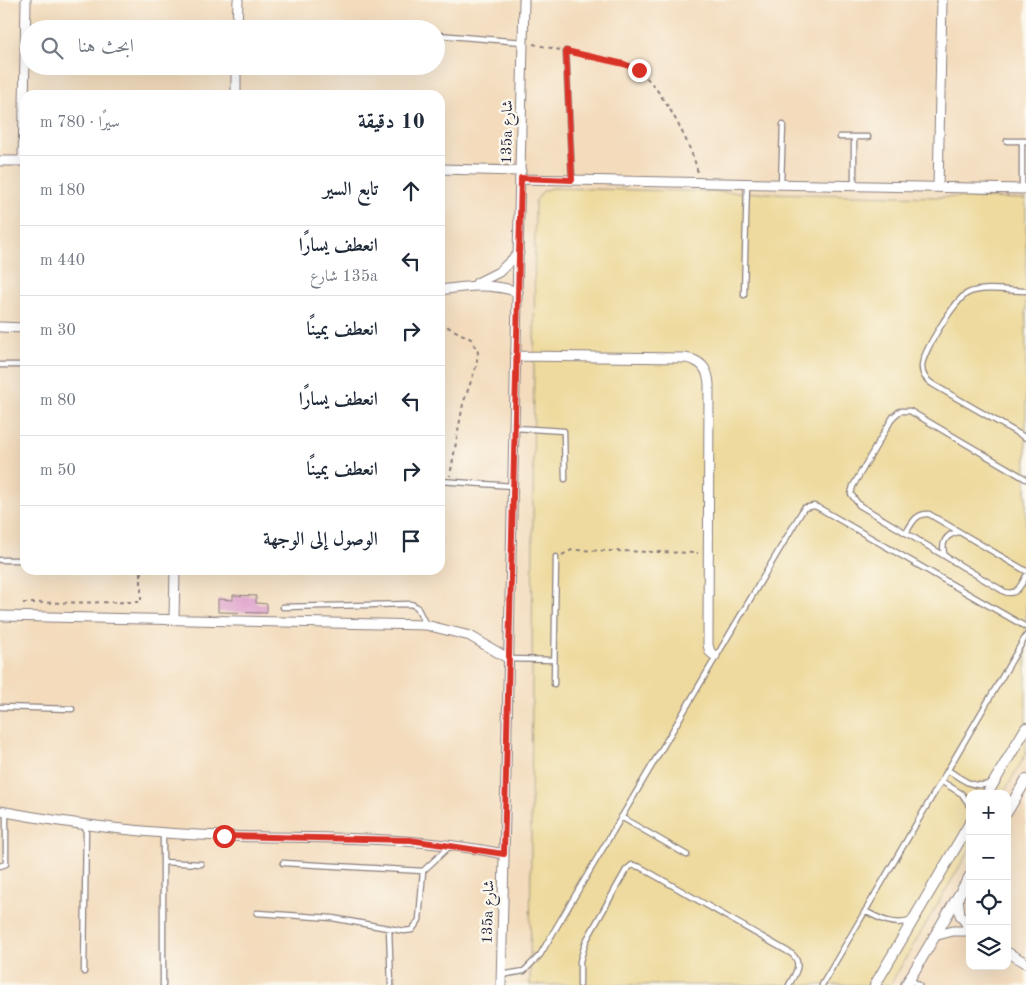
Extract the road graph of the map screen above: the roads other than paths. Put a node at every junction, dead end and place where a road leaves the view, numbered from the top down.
1 (26, 0) edge
2 (238, 0) edge
3 (524, 0) edge
4 (942, 0) edge
5 (26, 20) edge
6 (237, 20) edge
7 (445, 36) edge
8 (524, 42) junction
9 (566, 51) road end
10 (25, 75) edge
11 (236, 75) edge
12 (25, 90) edge
13 (236, 90) edge
14 (783, 125) dead end
15 (840, 137) dead end
16 (854, 137) junction
17 (868, 137) dead end
18 (1008, 141) dead end
19 (1024, 141) edge
20 (0, 160) edge
21 (20, 161) edge
22 (445, 169) edge
23 (521, 175) junction
24 (572, 180) junction
25 (747, 183) junction
26 (781, 184) junction
27 (854, 185) junction
28 (938, 187) junction
29 (1024, 189) edge
30 (519, 253) junction
31 (475, 284) junction
32 (445, 289) edge
33 (1026, 291) edge
34 (518, 292) junction
35 (744, 296) dead end
36 (0, 327) edge
37 (20, 328) edge
38 (516, 356) junction
39 (0, 365) edge
40 (20, 365) edge
41 (515, 428) junction
42 (1026, 436) edge
43 (1026, 479) edge
44 (565, 480) dead end
45 (445, 482) edge
46 (513, 486) junction
47 (959, 532) junction
48 (906, 533) junction
49 (945, 556) junction
50 (556, 558) road end
51 (0, 560) edge
52 (20, 560) edge
53 (1026, 571) edge
54 (175, 575) edge
55 (1026, 576) edge
56 (283, 607) dead end
57 (0, 616) edge
58 (174, 619) junction
59 (426, 625) junction
60 (1026, 627) edge
61 (1026, 636) edge
62 (715, 656) junction
63 (509, 659) junction
64 (554, 660) junction
65 (554, 684) dead end
66 (0, 707) edge
67 (72, 709) dead end
68 (1026, 728) edge
69 (948, 770) junction
70 (1026, 780) edge
71 (941, 781) junction
72 (994, 781) junction
73 (989, 790) edge
74 (966, 800) edge
75 (1011, 805) edge
76 (3, 812) edge
77 (621, 817) junction
78 (86, 826) junction
79 (966, 830) edge
80 (163, 834) junction
81 (451, 845) junction
82 (504, 854) junction
83 (686, 855) dead end
84 (163, 862) junction
85 (283, 863) dead end
86 (202, 864) dead end
87 (0, 866) edge
88 (423, 871) junction
89 (968, 880) edge
90 (958, 896) junction
91 (865, 911) junction
92 (257, 913) dead end
93 (914, 920) junction
94 (967, 925) edge
95 (389, 928) junction
96 (966, 930) edge
97 (934, 936) junction
98 (1011, 954) edge
99 (1026, 963) edge
100 (84, 972) dead end
101 (501, 975) junction
102 (907, 982) edge
103 (163, 985) edge
104 (391, 985) edge
105 (501, 985) edge
106 (580, 985) edge
107 (789, 985) edge
108 (822, 985) edge
109 (875, 985) edge
110 (919, 985) edge

1 - 5 street
2 - 6 street
3 - 8 street, 135a شارع
4 - 28 street
7 - 8 lane
8 - 23 street, 135a شارع
9 - 24 lane
10 - 12 street
11 - 13 street
14 - 26 lane
15 - 16 lane
16 - 17 lane
16 - 27 lane
18 - 19 lane
19 - 29 lane
20 - 21 street
22 - 23 street
23 - 24 street
23 - 30 street, 135a شارع
24 - 25 street
25 - 26 street
25 - 35 lane
26 - 27 street
27 - 28 street
28 - 29 street
30 - 31 street
30 - 34 street, 135a شارع
31 - 32 street
31 - 34 street
33 - 42 lane
34 - 38 street, 135a شارع
36 - 37 street
38 - 41 street, 135a شارع
38 - 62 street
39 - 40 lane
41 - 44 lane
41 - 46 street, 135a شارع
43 - 48 lane
45 - 46 lane
46 - 63 street, 135a شارع
47 - 48 lane
47 - 49 lane
47 - 53 lane
48 - 49 lane
49 - 55 lane
50 - 64 lane
51 - 52 lane
54 - 58 street
56 - 59 lane
57 - 58 street
58 - 59 street
59 - 63 street
60 - 62 lane
61 - 69 lane
62 - 77 lane
63 - 64 lane
63 - 82 street, 135a شارع
64 - 65 lane
66 - 67 lane
68 - 72 street
69 - 71 lane
69 - 72 lane
70 - 75 street
71 - 74 lane
71 - 91 lane
72 - 73 street
76 - 78 street
76 - 87 lane
77 - 83 lane
77 - 101 lane
78 - 80 street
78 - 100 lane
79 - 93 street
80 - 81 street
80 - 84 lane
81 - 82 street
81 - 88 lane
82 - 101 street, 135a شارع
84 - 86 lane
84 - 103 lane
85 - 88 lane
88 - 95 lane
89 - 90 street
90 - 94 street
90 - 97 street
91 - 93 lane
91 - 108 lane
92 - 95 lane
93 - 109 street
95 - 104 lane
96 - 97 street
97 - 102 street
98 - 99 street
101 - 105 street, 135a شارع
102 - 110 lane
106 - 107 lane

